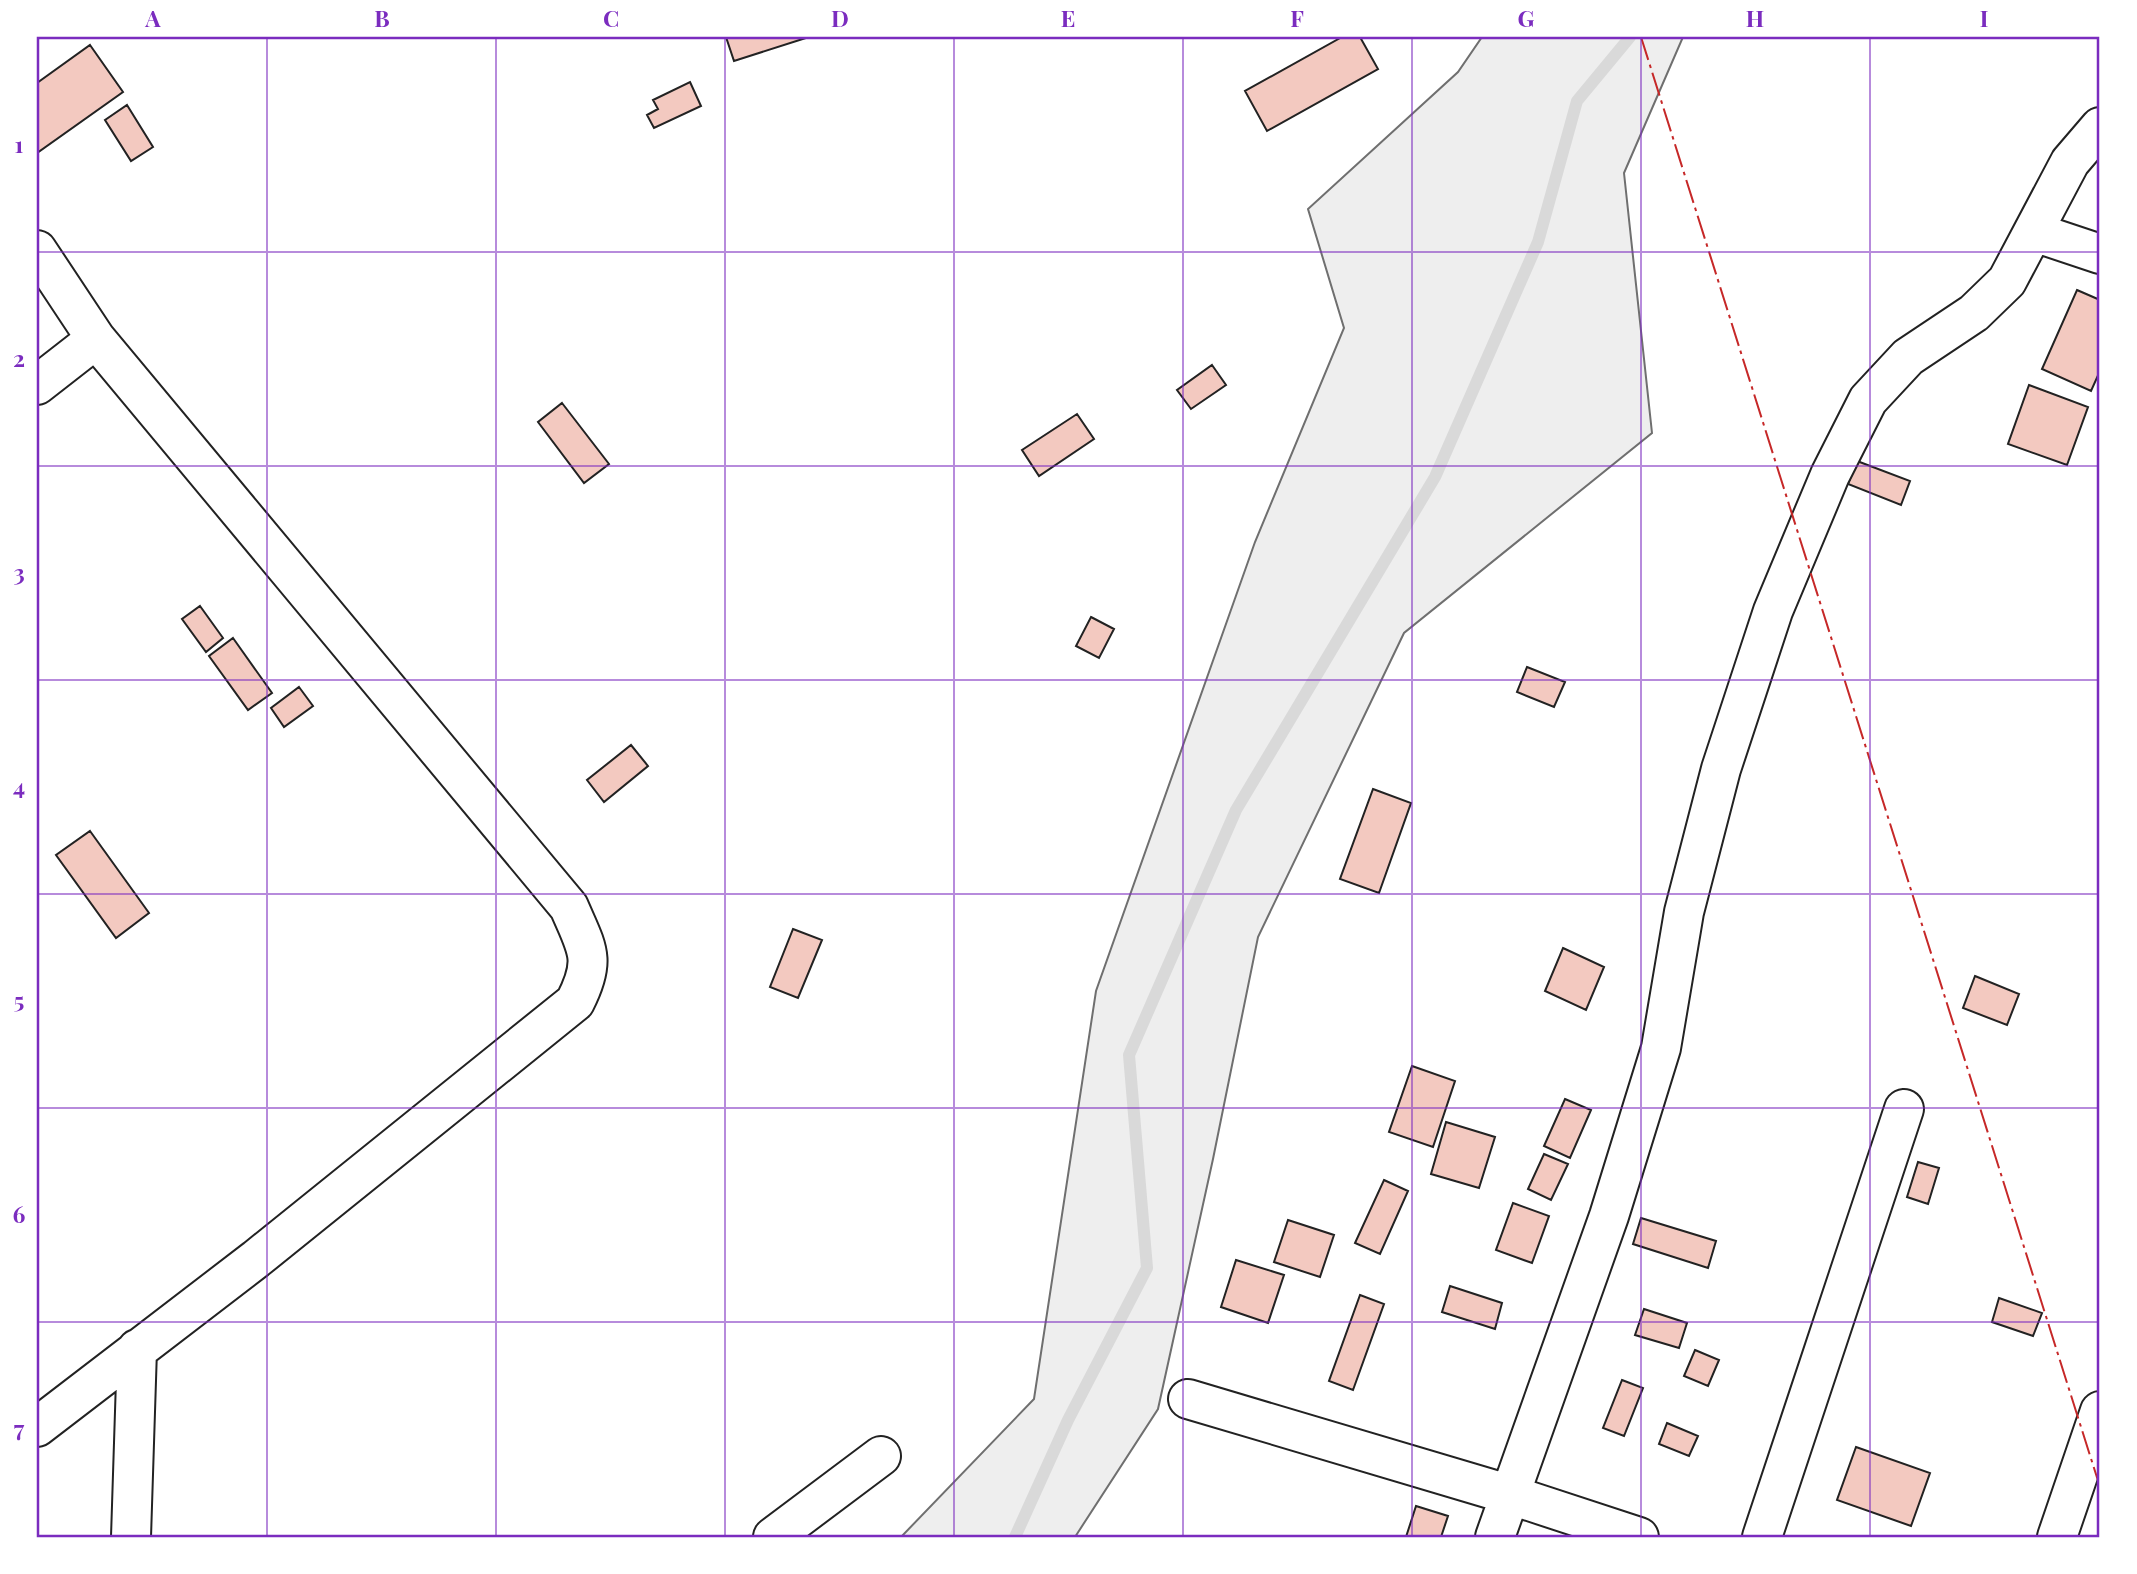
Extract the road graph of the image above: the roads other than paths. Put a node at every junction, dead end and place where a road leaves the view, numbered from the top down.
1 (2100, 127) edge
2 (2035, 232) junction
3 (37, 250) edge
4 (2100, 254) edge
5 (96, 339) junction
6 (37, 385) edge
7 (1904, 1109) dead end
8 (137, 1349) junction
9 (1188, 1399) dead end
10 (2100, 1411) edge
11 (37, 1427) edge
12 (881, 1456) dead end
13 (1510, 1495) junction
14 (131, 1537) edge
15 (773, 1537) edge
16 (1496, 1537) edge
17 (1639, 1537) edge
18 (1762, 1537) edge
19 (2057, 1537) edge

1 - 2 street
2 - 4 street
2 - 13 street
3 - 5 street
5 - 6 street
5 - 8 street
7 - 18 street
8 - 11 street
8 - 14 street
9 - 13 street
10 - 19 street
12 - 15 street
13 - 16 street
13 - 17 street

